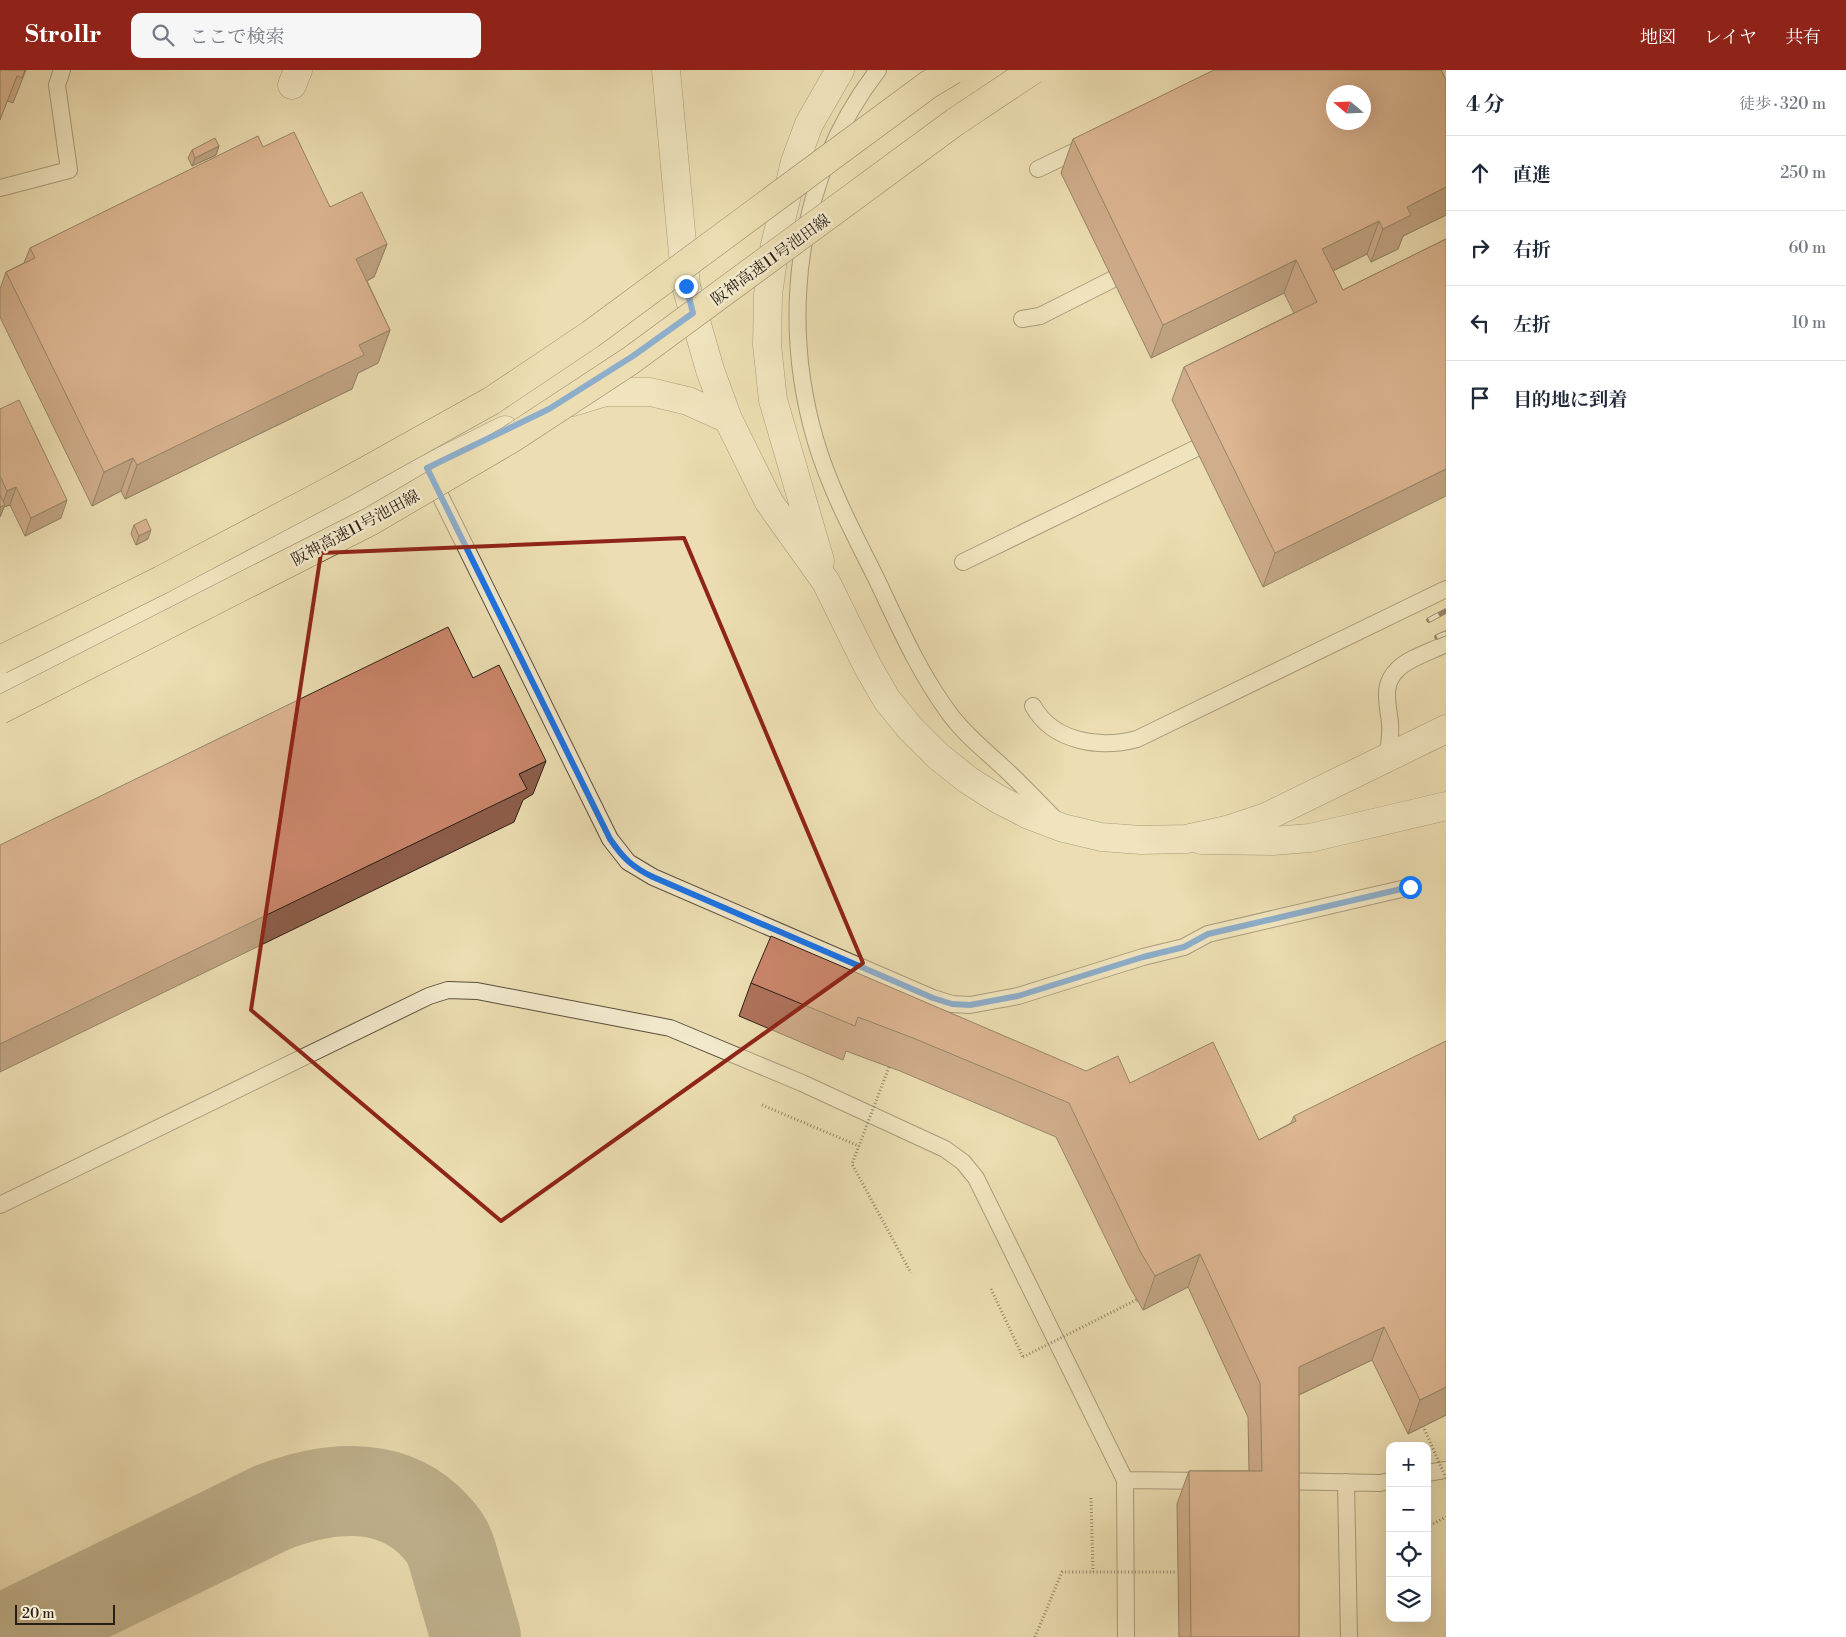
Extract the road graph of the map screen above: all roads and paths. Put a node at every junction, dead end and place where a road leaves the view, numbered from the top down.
1 (62, 70) edge
2 (666, 70) edge
3 (840, 70) edge
4 (878, 70) edge
5 (953, 70) edge
6 (1033, 70) edge
7 (1101, 138) edge
8 (1038, 169) dead end
9 (0, 188) edge
10 (775, 245) junction
11 (1141, 265) edge
12 (693, 313) junction
13 (1022, 319) dead end
14 (549, 409) junction
15 (728, 418) junction
16 (1226, 433) edge
17 (427, 468) junction
18 (963, 562) dead end
19 (826, 582) junction
20 (1446, 589) edge
21 (1446, 644) edge
22 (0, 660) edge
23 (0, 681) edge
24 (1033, 706) dead end
25 (0, 710) edge
26 (1446, 729) edge
27 (1388, 758) junction
28 (1446, 806) edge
29 (1064, 828) junction
30 (1186, 839) junction
31 (1410, 887) dead end
32 (889, 1067) dead end
33 (762, 1104) dead end
34 (859, 1146) junction
35 (0, 1205) edge
36 (911, 1273) dead end
37 (991, 1289) dead end
38 (1138, 1299) dead end
39 (1423, 1426) edge
40 (1446, 1470) edge
41 (1431, 1472) edge
42 (1446, 1478) edge
43 (1125, 1480) junction
44 (1222, 1481) edge
45 (1260, 1481) edge
46 (1346, 1482) junction
47 (1386, 1482) edge
48 (1091, 1498) dead end
49 (1446, 1517) edge
50 (1431, 1525) edge
51 (1093, 1572) junction
52 (1177, 1572) dead end
53 (1035, 1637) edge
54 (1126, 1637) edge
55 (1349, 1637) edge

1 - 9 lane
2 - 12 street
3 - 10 street
4 - 29 lane
5 - 22 highway, bridge
6 - 25 highway, 阪神高速11号池田線, bridge
7 - 8 lane
10 - 12 street
10 - 19 street
11 - 13 lane
12 - 14 street
12 - 15 street
14 - 15 street
14 - 17 street
15 - 19 street
16 - 18 lane
17 - 23 street
17 - 31 lane
19 - 29 street
20 - 24 lane
21 - 27 lane
26 - 27 street
27 - 30 street
28 - 30 street
29 - 30 street
32 - 34 path, bridge
33 - 34 path
34 - 36 path, bridge
35 - 43 lane
37 - 38 path, bridge
39 - 42 path, bridge
40 - 41 lane
43 - 44 lane
43 - 54 lane
45 - 46 lane
46 - 47 lane
46 - 55 lane
48 - 51 path
49 - 50 path
51 - 52 path, bridge
51 - 53 path, bridge

